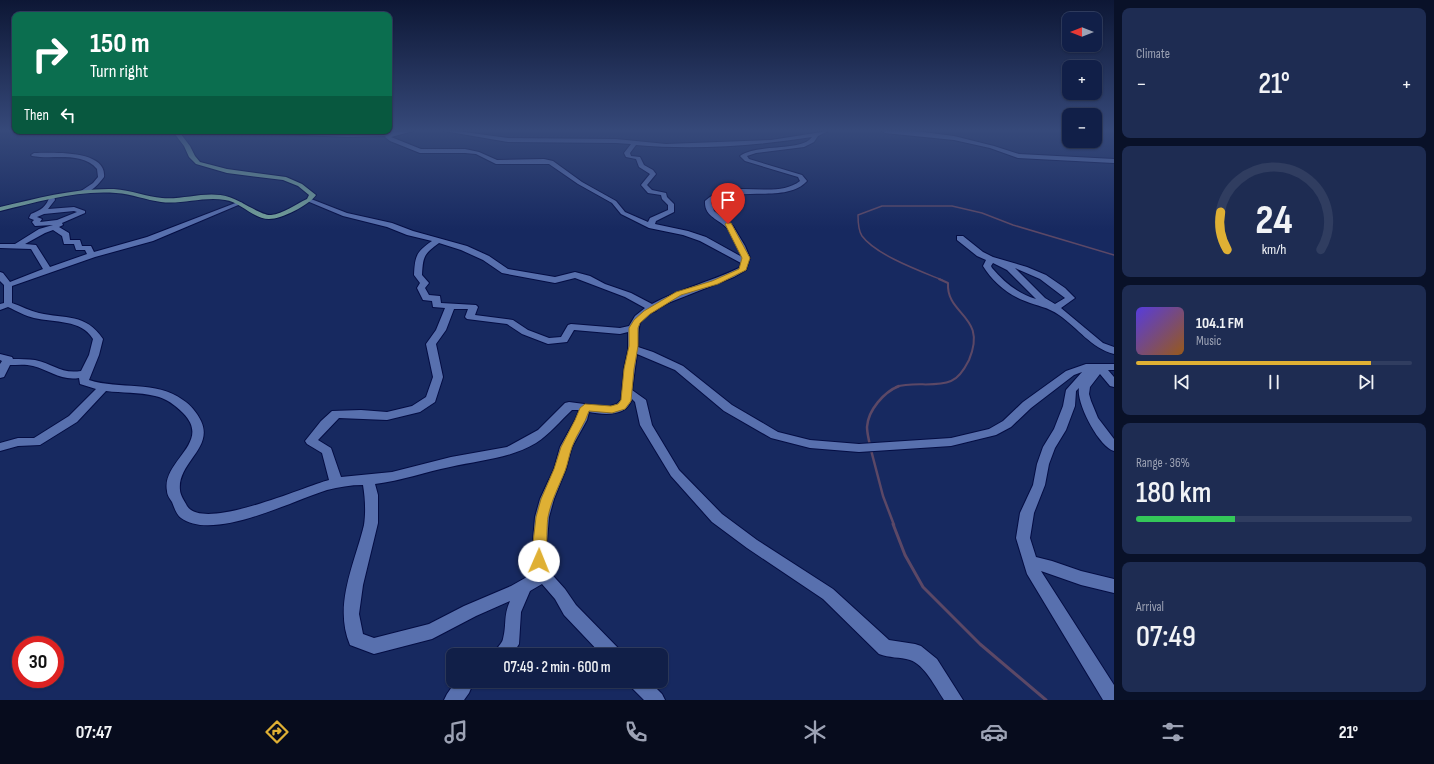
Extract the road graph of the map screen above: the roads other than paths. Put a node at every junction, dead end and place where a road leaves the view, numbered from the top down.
1 (96, 164) edge
2 (200, 164) edge
3 (553, 164) edge
4 (640, 164) edge
5 (760, 164) edge
6 (83, 192) junction
7 (52, 197) junction
8 (310, 200) junction
9 (240, 203) junction
10 (0, 209) edge
11 (42, 212) junction
12 (56, 225) junction
13 (652, 226) junction
14 (960, 238) dead end
15 (438, 240) junction
16 (0, 246) edge
17 (17, 246) junction
18 (92, 255) junction
19 (991, 258) junction
20 (745, 262) junction
21 (46, 270) junction
22 (0, 275) edge
23 (8, 285) junction
24 (4, 305) edge
25 (450, 306) junction
26 (1052, 307) junction
27 (653, 309) junction
28 (633, 328) junction
29 (633, 349) junction
30 (1114, 351) edge
31 (4, 359) edge
32 (1097, 367) junction
33 (1114, 367) edge
34 (86, 374) junction
35 (0, 375) edge
36 (1114, 384) edge
37 (104, 387) junction
38 (627, 391) junction
39 (585, 408) junction
40 (0, 447) edge
41 (1114, 447) edge
42 (368, 479) junction
43 (336, 482) junction
44 (1030, 562) junction
45 (543, 576) junction
46 (1114, 586) edge
47 (524, 587) junction
48 (507, 648) edge
49 (605, 648) edge
50 (462, 688) edge
51 (644, 688) edge
52 (453, 700) edge
53 (656, 700) edge
54 (954, 700) edge
55 (1113, 700) edge

1 - 6 street
2 - 8 main road
3 - 13 street
4 - 13 street
5 - 20 street
6 - 7 main road
6 - 9 main road
7 - 10 main road
7 - 11 street
8 - 9 main road
8 - 15 street
9 - 18 street
11 - 12 street
11 - 12 street
12 - 17 street
12 - 18 street
13 - 20 street
14 - 19 street
15 - 25 street
15 - 27 street
16 - 17 street
17 - 21 street
18 - 21 street
19 - 26 street
19 - 26 street
19 - 26 street
20 - 27 street
21 - 23 street
22 - 23 street
23 - 24 street
24 - 34 street
25 - 28 street
25 - 43 street
26 - 30 street
27 - 28 street
28 - 29 street
29 - 32 street
29 - 38 street
31 - 34 street
31 - 35 street
32 - 33 street
32 - 36 street
32 - 41 street
32 - 44 street
34 - 37 street
37 - 40 street
37 - 43 street
38 - 39 street
38 - 54 street
39 - 42 street
39 - 45 street
42 - 43 street
42 - 47 street
44 - 46 street
44 - 55 street
45 - 47 street
45 - 49 street
47 - 48 street
50 - 52 street
51 - 53 street

